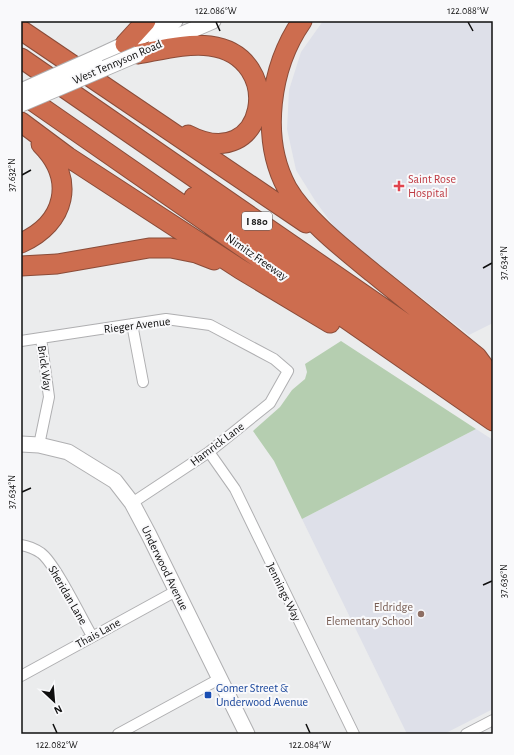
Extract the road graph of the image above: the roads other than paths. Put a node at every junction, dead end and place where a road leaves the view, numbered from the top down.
1 (33, 21) edge
2 (146, 21) edge
3 (175, 21) edge
4 (212, 21) edge
5 (302, 21) edge
6 (21, 30) edge
7 (131, 49) junction
8 (56, 53) junction
9 (21, 58) edge
10 (21, 79) edge
11 (21, 92) edge
12 (21, 104) edge
13 (136, 109) junction
14 (21, 124) edge
15 (21, 243) edge
16 (341, 246) junction
17 (21, 266) edge
18 (240, 269) junction
19 (132, 324) junction
20 (41, 338) junction
21 (21, 341) edge
22 (394, 353) junction
23 (288, 371) joint
24 (493, 378) edge
25 (142, 382) dead end
26 (493, 384) edge
27 (493, 402) edge
28 (493, 421) edge
29 (21, 444) edge
30 (39, 446) junction
31 (209, 452) junction
32 (132, 503) junction
33 (21, 545) edge
34 (176, 591) junction
35 (92, 636) junction
36 (21, 676) edge
37 (221, 678) junction
38 (493, 720) edge
39 (118, 734) edge
40 (248, 734) edge
41 (354, 734) edge
42 (466, 734) edge

1 - 8 highway
2 - 7 highway
3 - 7 street, West Tennyson Road
4 - 7 street, West Tennyson Road
5 - 16 highway
6 - 8 highway
7 - 11 street, West Tennyson Road, bridge
7 - 12 street, West Tennyson Road, bridge
7 - 13 highway
8 - 13 highway
9 - 26 highway, I 880
10 - 27 highway, I 880
11 - 22 highway, Nimitz Freeway / I 880
13 - 16 highway
14 - 15 highway
14 - 18 highway
16 - 24 highway
17 - 18 highway
18 - 22 highway
19 - 20 street, Rieger Avenue
19 - 23 street, Rieger Avenue
19 - 25 street
20 - 21 street, Rieger Avenue
20 - 30 street, Brick Way
22 - 28 highway, Nimitz Freeway / I 880
23 - 31 street, Hamrick Lane
29 - 30 street, Underwood Avenue
30 - 32 street, Underwood Avenue
31 - 32 street, Hamrick Lane
31 - 41 street, Jennings Way
32 - 34 street, Underwood Avenue
33 - 35 street, Sheridan Lane
34 - 35 street, Thais Lane
34 - 37 street, Underwood Avenue
35 - 36 street, Thais Lane
37 - 39 street
37 - 40 street, Underwood Avenue
38 - 42 street

